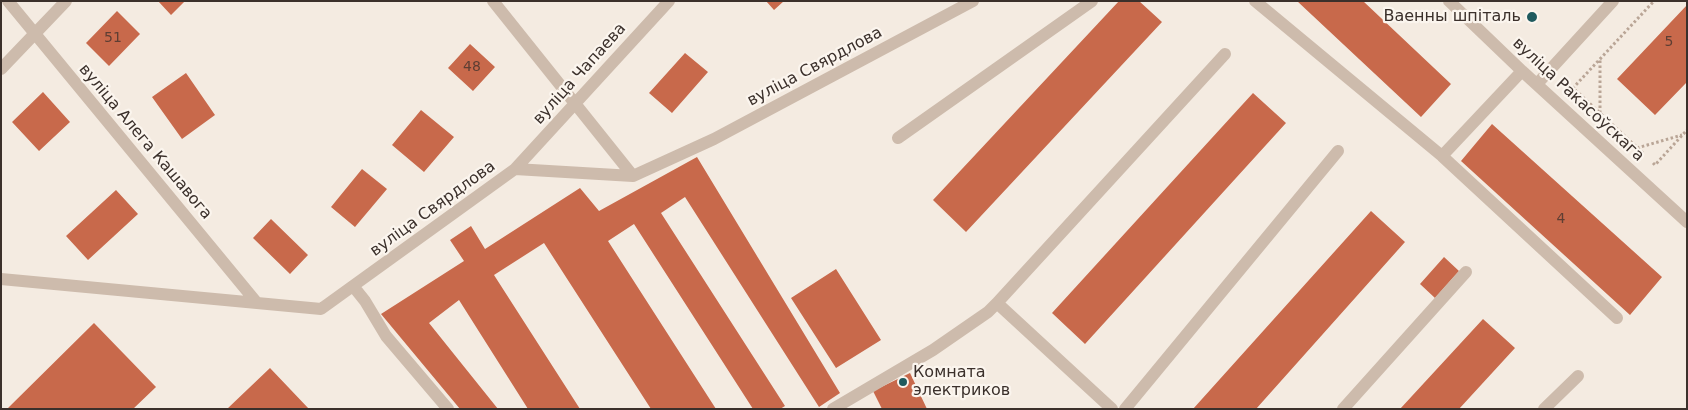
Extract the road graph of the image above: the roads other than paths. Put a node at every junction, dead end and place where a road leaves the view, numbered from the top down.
1 (8, 1) edge
2 (66, 1) edge
3 (492, 1) edge
4 (669, 1) edge
5 (973, 1) edge
6 (1092, 1) edge
7 (1255, 1) edge
8 (1449, 1) edge
9 (1613, 1) edge
10 (35, 34) junction
11 (1225, 54) dead end
12 (1, 69) edge
13 (1522, 71) junction
14 (1536, 84) junction
15 (574, 103) junction
16 (898, 138) dead end
17 (1338, 152) dead end
18 (1442, 156) junction
19 (515, 169) junction
20 (633, 176) junction
21 (1687, 222) edge
22 (1466, 272) dead end
23 (1, 278) edge
24 (353, 286) junction
25 (257, 303) junction
26 (997, 303) junction
27 (1617, 318) dead end
28 (1578, 376) dead end
29 (448, 409) edge
30 (833, 409) edge
31 (1112, 409) edge
32 (1125, 409) edge
33 (1343, 409) edge
34 (1544, 409) edge

1 - 10 street, вуліца Алега Кашавога
2 - 10 street
3 - 15 street
4 - 15 street, вуліца Чапаева
5 - 20 street, вуліца Свярдлова
6 - 16 street
7 - 18 street
8 - 13 street, вуліца Ракасоўскага
9 - 14 street
10 - 12 street
10 - 25 street, вуліца Алега Кашавога
11 - 26 street
13 - 14 street, вуліца Ракасоўскага
13 - 18 street
14 - 21 street, вуліца Ракасоўскага
15 - 19 street, вуліца Чапаева
15 - 20 street
17 - 32 street
18 - 27 street
19 - 20 street, вуліца Свярдлова
19 - 24 street, вуліца Свярдлова
22 - 33 street
23 - 25 street, вуліца Свярдлова
24 - 25 street, вуліца Свярдлова
24 - 29 street
26 - 30 street
26 - 31 street
28 - 34 street

